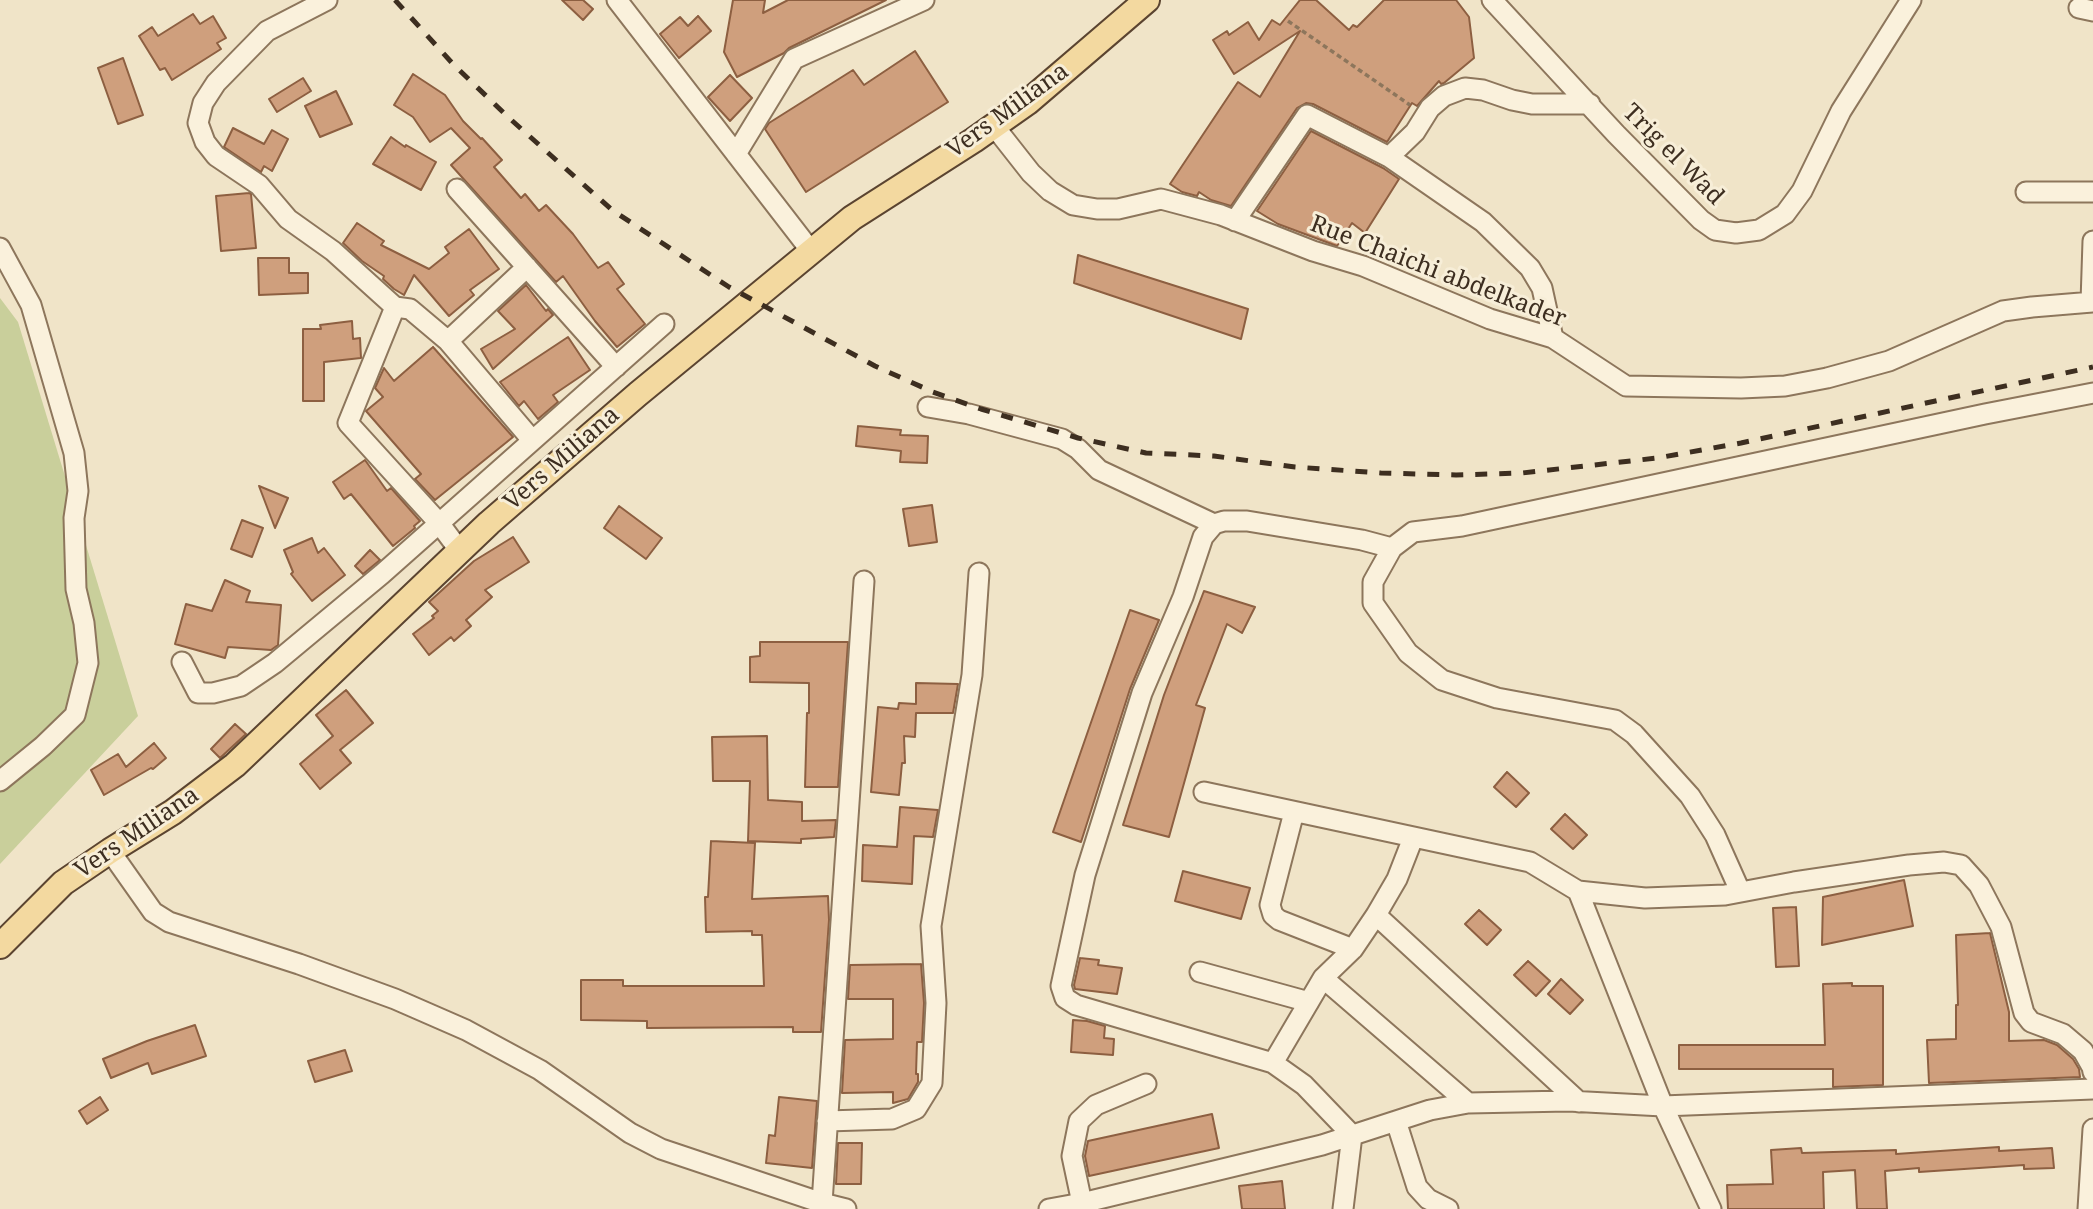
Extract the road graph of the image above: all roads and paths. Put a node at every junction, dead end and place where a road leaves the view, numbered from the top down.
1 (327, 0) edge
2 (617, 0) edge
3 (924, 0) edge
4 (1147, 0) edge
5 (1492, 0) edge
6 (1911, 0) edge
7 (1288, 21) dead end
8 (1590, 104) junction
9 (1425, 116) junction
10 (994, 126) junction
11 (736, 154) junction
12 (1389, 157) junction
13 (457, 189) dead end
14 (2026, 192) dead end
15 (2093, 192) edge
16 (1235, 221) junction
17 (2093, 241) edge
18 (0, 248) edge
19 (811, 251) junction
20 (527, 268) junction
21 (2092, 302) edge
22 (395, 307) junction
23 (664, 324) dead end
24 (1553, 338) junction
25 (448, 341) junction
26 (616, 367) junction
27 (2093, 393) edge
28 (928, 407) dead end
29 (532, 440) junction
30 (439, 523) junction
31 (1214, 524) junction
32 (1391, 548) junction
33 (460, 551) junction
34 (979, 573) dead end
35 (864, 581) dead end
36 (182, 662) dead end
37 (0, 781) edge
38 (1204, 792) dead end
39 (1294, 812) junction
40 (1413, 838) junction
41 (110, 851) junction
42 (1578, 891) junction
43 (1740, 891) junction
44 (1376, 915) junction
45 (0, 946) edge
46 (1353, 949) junction
47 (1200, 972) dead end
48 (1323, 978) junction
49 (1309, 1002) junction
50 (1273, 1063) junction
51 (2093, 1066) edge
52 (2093, 1072) edge
53 (1146, 1084) dead end
54 (2093, 1089) edge
55 (1579, 1102) junction
56 (1468, 1103) junction
57 (1663, 1106) junction
58 (827, 1121) junction
59 (1396, 1121) junction
60 (2093, 1129) edge
61 (1352, 1135) junction
62 (822, 1203) junction
63 (1082, 1203) junction
64 (846, 1209) edge
65 (1049, 1209) edge
66 (1343, 1209) edge
67 (1448, 1209) edge
68 (1711, 1209) edge
69 (2088, 1209) edge

1 - 22 street
2 - 11 street
3 - 11 street
4 - 10 main road, Vers Miliana
5 - 8 street, Trig el Wad
6 - 8 street, Trig el Wad
7 - 9 path
8 - 9 street
9 - 12 street
10 - 16 street, Rue Chaichi abdelkader
10 - 19 main road, Vers Miliana
11 - 19 street
12 - 16 street
12 - 24 street
13 - 20 street
14 - 15 street
16 - 24 street, Rue Chaichi abdelkader
17 - 21 street
18 - 37 street
19 - 33 main road, Vers Miliana
20 - 25 street
20 - 26 street
21 - 24 street, Rue Chaichi abdelkader
22 - 25 street
22 - 30 street
23 - 26 street
25 - 29 street
26 - 29 street
27 - 32 street
28 - 31 street
29 - 30 street
30 - 33 street
30 - 36 street
31 - 32 street
31 - 50 street
32 - 43 street
33 - 41 main road, Vers Miliana
34 - 58 street
35 - 58 street
38 - 39 street
39 - 40 street
39 - 46 street
40 - 42 street
40 - 44 street
41 - 45 main road, Vers Miliana
41 - 62 street
42 - 43 street
42 - 57 street
43 - 51 street
44 - 46 street
44 - 55 street
46 - 48 street
47 - 49 street
48 - 49 street
48 - 56 street
49 - 50 street
50 - 61 street
51 - 52 street
53 - 63 street
54 - 57 street
55 - 56 street
55 - 57 street
56 - 59 street
57 - 68 street
58 - 62 street
59 - 61 street
59 - 67 street
60 - 69 street
61 - 63 street
61 - 66 street
62 - 64 street
63 - 65 street

